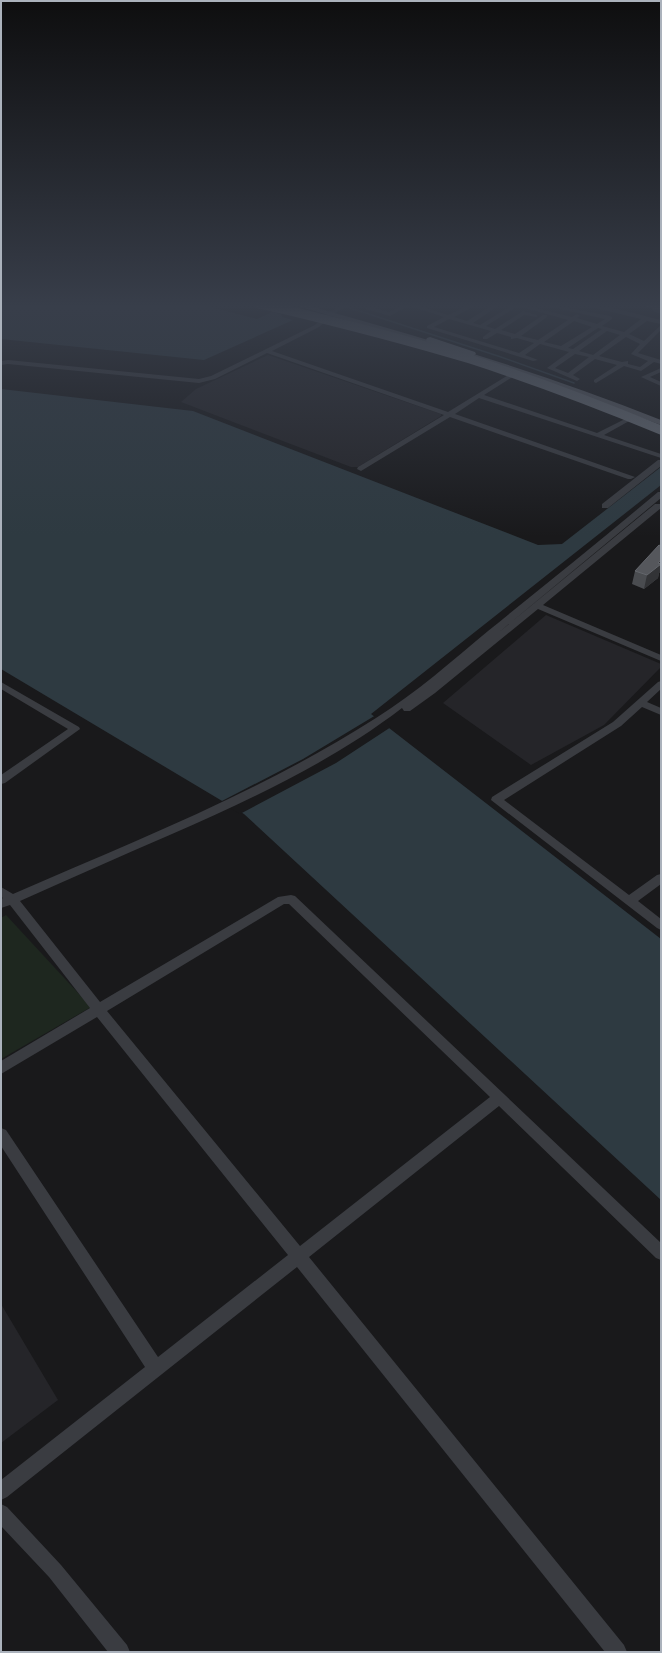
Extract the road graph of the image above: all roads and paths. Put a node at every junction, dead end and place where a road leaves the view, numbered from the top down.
1 (359, 383) edge
2 (498, 383) edge
3 (532, 383) edge
4 (540, 383) edge
5 (552, 383) edge
6 (558, 383) edge
7 (479, 396) junction
8 (449, 414) junction
9 (629, 419) junction
10 (661, 424) edge
11 (661, 432) edge
12 (598, 435) junction
13 (661, 456) edge
14 (661, 462) edge
15 (362, 469) dead end
16 (631, 477) dead end
17 (661, 494) edge
18 (661, 504) edge
19 (605, 506) dead end
20 (645, 512) junction
21 (661, 518) edge
22 (538, 606) junction
23 (661, 658) edge
24 (661, 684) edge
25 (1, 685) edge
26 (641, 703) junction
27 (661, 712) edge
28 (384, 721) junction
29 (1, 780) edge
30 (661, 878) edge
31 (1, 891) edge
32 (629, 901) junction
33 (10, 903) edge
34 (1, 911) edge
35 (661, 925) edge
36 (98, 1009) junction
37 (1, 1068) edge
38 (499, 1098) junction
39 (1, 1134) edge
40 (661, 1253) edge
41 (299, 1256) junction
42 (156, 1369) junction
43 (1, 1491) edge
44 (1, 1513) edge
45 (120, 1652) edge
46 (617, 1652) edge

1 - 8 street
2 - 7 street
3 - 9 main road
4 - 11 highway, bridge
5 - 10 highway
6 - 10 main road
7 - 8 street
7 - 12 street
8 - 15 street
8 - 16 street
9 - 11 main road
9 - 12 street
12 - 13 street
14 - 19 street
17 - 20 street
18 - 20 street
20 - 21 street
20 - 22 street
20 - 28 street
22 - 23 street
22 - 28 street
24 - 26 street
25 - 29 street
26 - 27 street
26 - 32 street
28 - 33 street
30 - 32 street
31 - 33 street
32 - 35 street
33 - 34 street
33 - 36 street
36 - 37 street
36 - 38 street
36 - 41 street
38 - 40 street
38 - 41 street
39 - 42 street
41 - 42 street
41 - 46 street
42 - 43 street
44 - 45 street

